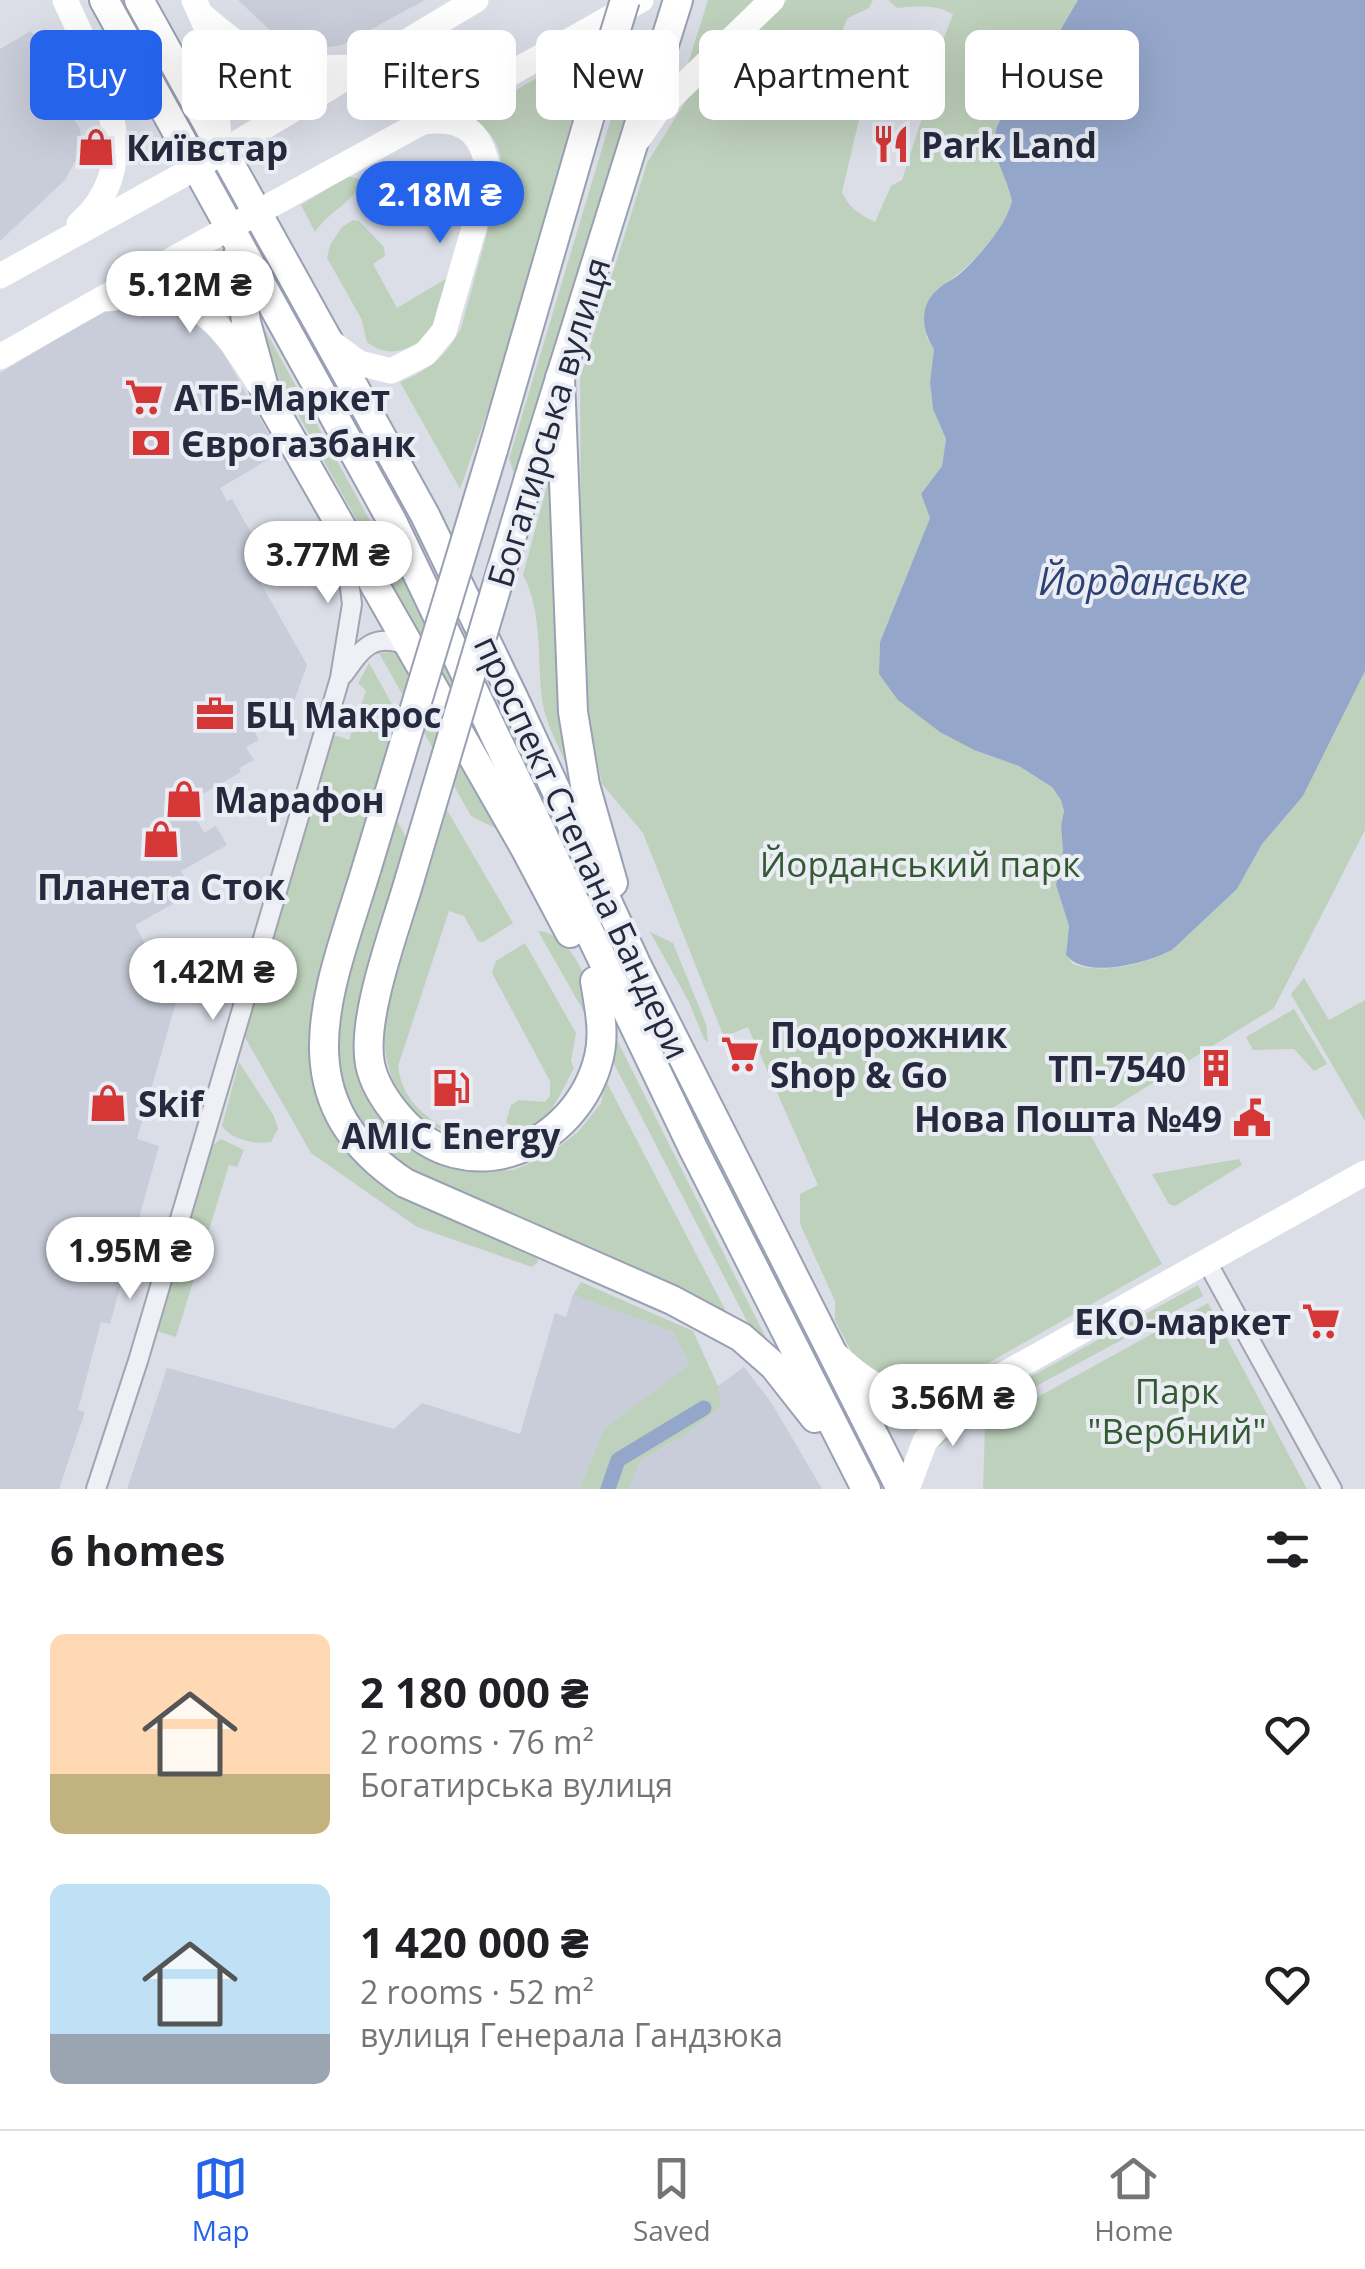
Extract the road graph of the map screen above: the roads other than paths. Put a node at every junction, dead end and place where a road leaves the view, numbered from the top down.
1 (65, 0) edge
2 (104, 0) edge
3 (139, 0) edge
4 (476, 0) edge
5 (625, 0) edge
6 (641, 0) edge
7 (678, 0) edge
8 (772, 0) edge
9 (199, 8) edge
10 (425, 30) edge
11 (347, 67) edge
12 (347, 75) edge
13 (424, 122) junction
14 (222, 146) junction
15 (633, 146) junction
16 (197, 167) junction
17 (258, 212) junction
18 (233, 232) junction
19 (43, 252) junction
20 (0, 276) edge
21 (98, 300) junction
22 (332, 343) junction
23 (0, 357) edge
24 (560, 378) junction
25 (266, 395) junction
26 (342, 532) junction
27 (407, 646) junction
28 (340, 678) junction
29 (637, 966) junction
30 (595, 981) junction
31 (693, 1148) junction
32 (1365, 1172) edge
33 (1208, 1262) junction
34 (829, 1349) junction
35 (972, 1392) junction
36 (96, 1489) edge
37 (863, 1489) edge
38 (904, 1489) edge
39 (1332, 1489) edge

1 - 19 main road
2 - 16 main road, проспект Степана Бандери
3 - 14 main road, проспект Степана Бандери
4 - 10 main road
5 - 37 main road, Богатирська вулиця, bridge
6 - 13 main road
7 - 15 main road, Богатирська вулиця
8 - 15 main road
9 - 11 main road
9 - 14 main road
12 - 14 main road
13 - 17 main road
13 - 22 main road
14 - 16 main road
14 - 17 main road, проспект Степана Бандери
15 - 24 main road, Богатирська вулиця
16 - 18 main road, проспект Степана Бандери
16 - 19 main road
17 - 18 main road
17 - 22 main road, проспект Степана Бандери
18 - 21 main road
18 - 25 main road
18 - 31 main road, проспект Степана Бандери
19 - 20 main road
21 - 23 main road
21 - 25 main road
22 - 29 main road, проспект Степана Бандери
24 - 29 main road
24 - 30 main road, Богатирська вулиця, bridge
25 - 26 main road
26 - 27 main road
26 - 28 street
27 - 28 street
27 - 30 main road
28 - 36 street
29 - 34 main road, проспект Степана Бандери
30 - 31 main road
31 - 37 main road, проспект Степана Бандери
32 - 33 main road
33 - 35 main road
33 - 39 street
34 - 35 main road
34 - 38 main road, проспект Степана Бандери
35 - 38 main road

